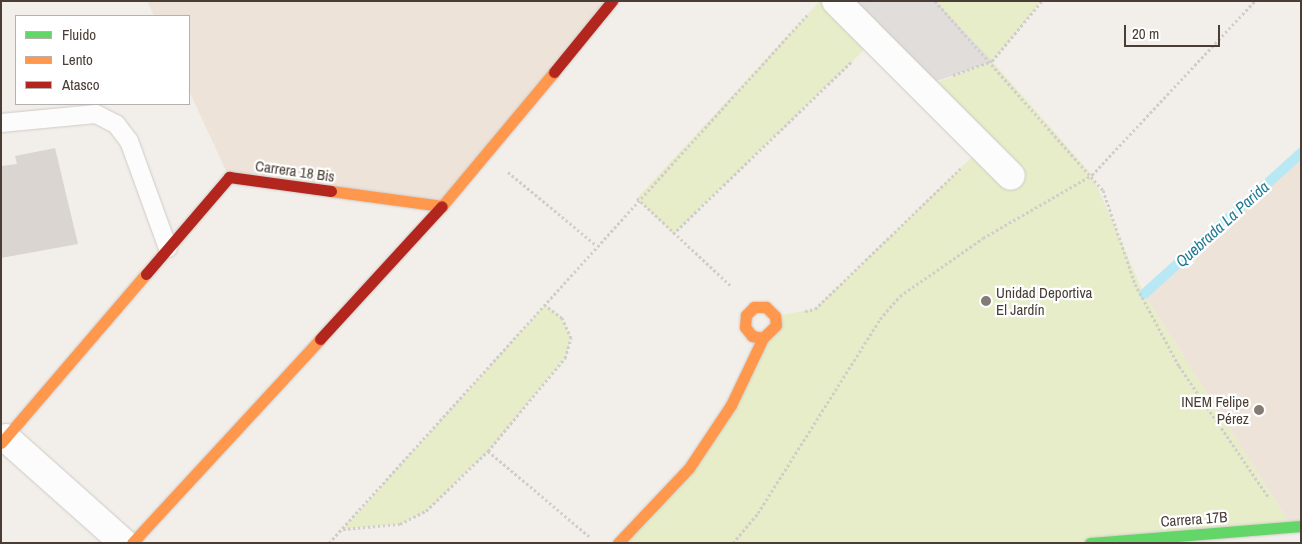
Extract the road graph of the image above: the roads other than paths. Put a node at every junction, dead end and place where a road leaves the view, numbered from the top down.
1 (612, 1) edge
2 (825, 5) edge
3 (1, 123) edge
4 (1011, 176) dead end
5 (442, 206) junction
6 (168, 248) junction
7 (763, 338) junction
8 (4, 441) edge
9 (1296, 526) edge
10 (124, 543) edge
11 (132, 543) edge
12 (618, 543) edge
13 (1090, 543) edge

1 - 5 street
2 - 4 street
3 - 6 lane
5 - 6 street, Carrera 18 Bis
5 - 11 street
6 - 8 street, Carrera 18 Bis
7 - 7 street
7 - 12 street
8 - 10 street
9 - 13 street, Carrera 17B

